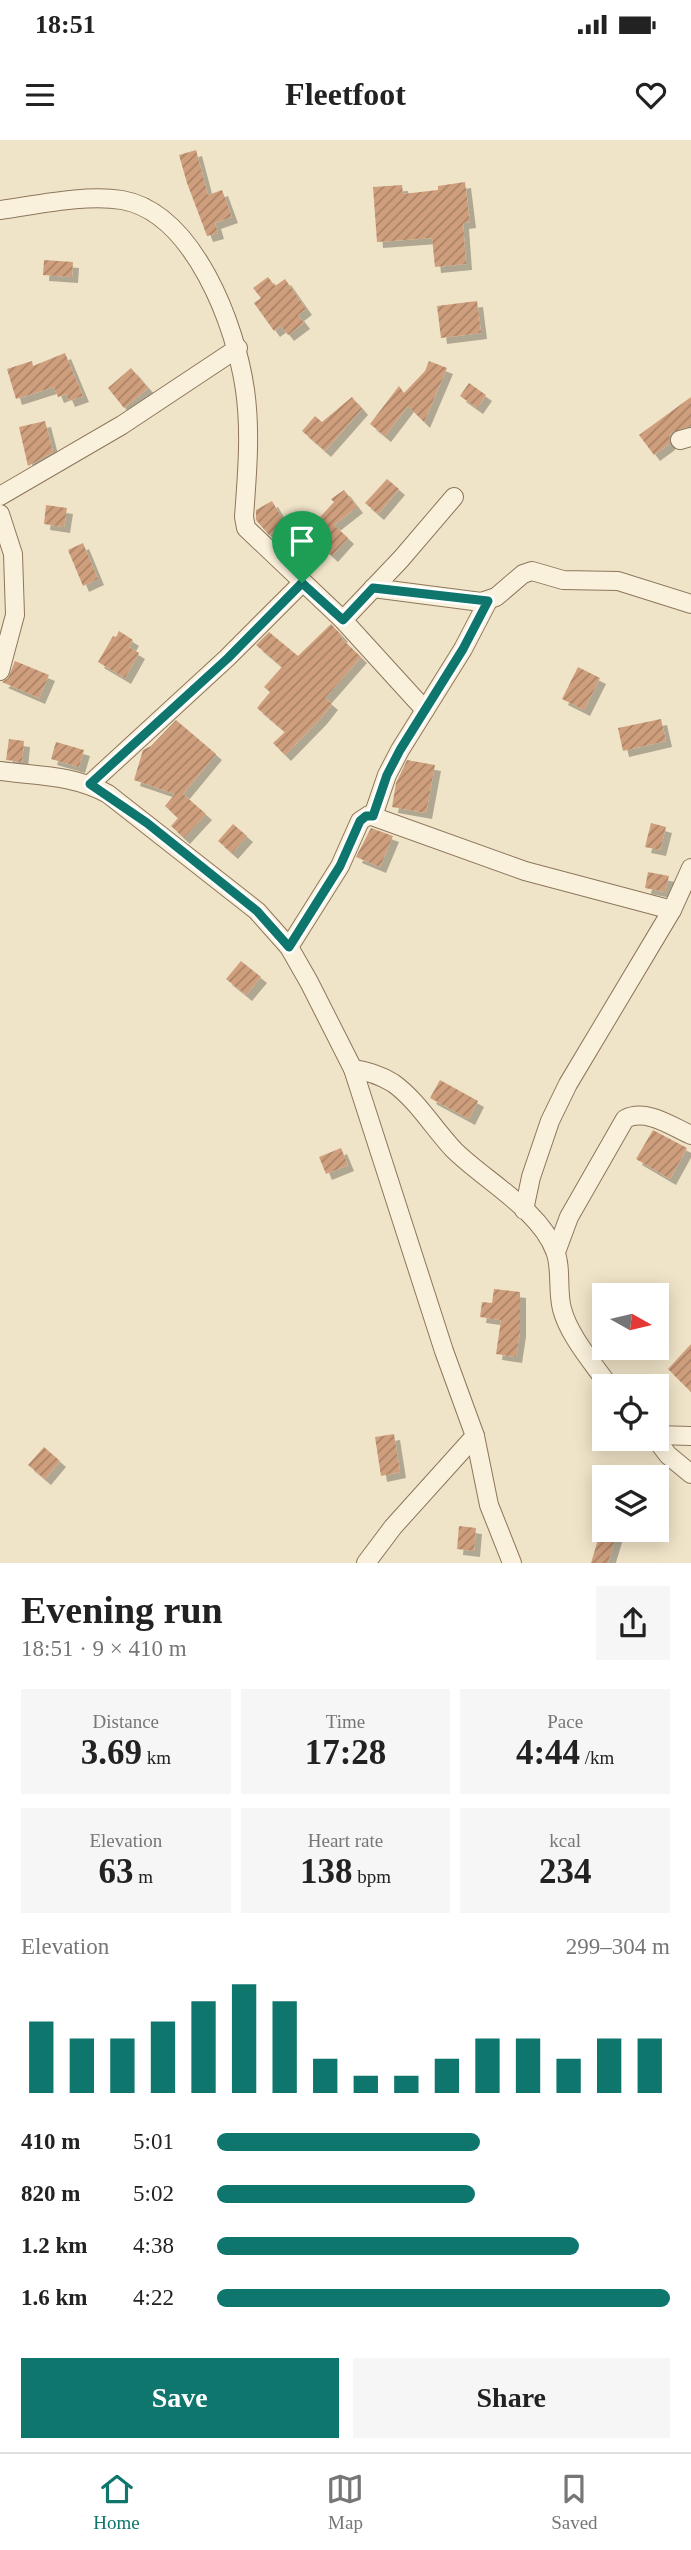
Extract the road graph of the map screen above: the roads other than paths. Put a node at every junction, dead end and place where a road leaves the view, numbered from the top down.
1 (0, 210) edge
2 (237, 348) junction
3 (0, 496) edge
4 (454, 497) dead end
5 (0, 514) edge
6 (302, 583) junction
7 (373, 588) junction
8 (488, 601) junction
9 (691, 604) edge
10 (343, 620) junction
11 (0, 671) edge
12 (425, 710) junction
13 (0, 771) edge
14 (90, 784) junction
15 (373, 816) junction
16 (691, 868) edge
17 (672, 910) junction
18 (289, 947) junction
19 (353, 1069) junction
20 (691, 1135) edge
21 (524, 1210) junction
22 (556, 1252) junction
23 (601, 1374) edge
24 (475, 1436) junction
25 (691, 1436) edge
26 (669, 1437) edge
27 (665, 1451) edge
28 (691, 1474) edge
29 (366, 1563) edge
30 (512, 1563) edge

1 - 2 street
2 - 3 street
2 - 6 street
4 - 7 street
5 - 11 street
6 - 10 street
6 - 14 street
7 - 8 street
7 - 10 street
8 - 9 street
8 - 12 street
10 - 12 street
12 - 15 street
13 - 14 street
14 - 18 street
15 - 17 street
15 - 18 street
16 - 17 street
17 - 21 street
18 - 19 street
19 - 21 street
19 - 24 street
20 - 22 street
21 - 22 street
22 - 23 street
24 - 29 street
24 - 30 street
25 - 26 street
27 - 28 street

